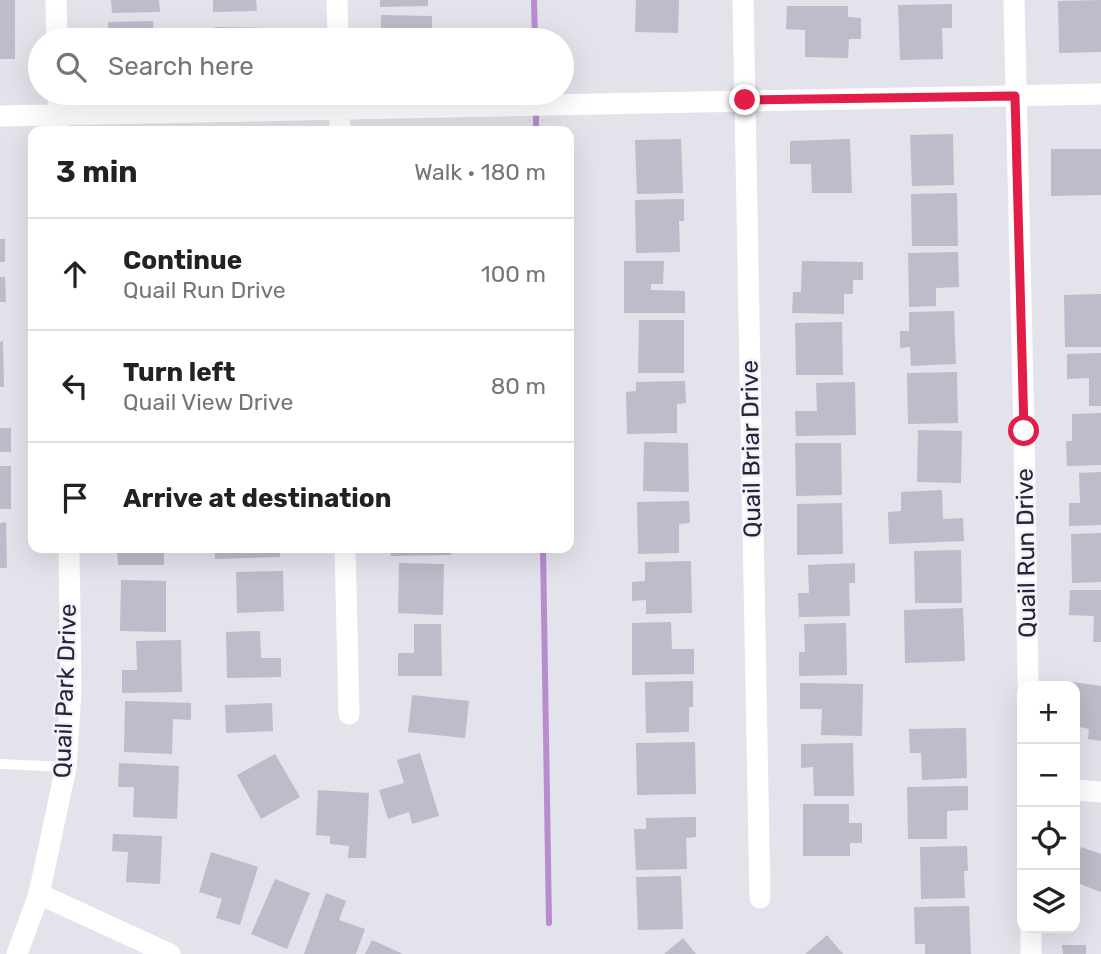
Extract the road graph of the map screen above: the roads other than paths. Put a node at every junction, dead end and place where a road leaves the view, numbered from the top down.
1 (56, 0) edge
2 (337, 0) edge
3 (743, 0) edge
4 (1014, 0) edge
5 (57, 28) edge
6 (338, 28) edge
7 (1101, 94) edge
8 (1015, 96) junction
9 (745, 100) junction
10 (574, 104) edge
11 (245, 105) edge
12 (339, 105) edge
13 (521, 105) edge
14 (544, 105) edge
15 (58, 113) edge
16 (0, 116) edge
17 (340, 126) edge
18 (69, 553) edge
19 (345, 553) edge
20 (1028, 681) edge
21 (349, 714) dead end
22 (0, 764) edge
23 (66, 767) junction
24 (1080, 790) edge
25 (1101, 792) edge
26 (39, 894) junction
27 (760, 898) dead end
28 (1031, 933) edge
29 (18, 954) edge
30 (170, 954) edge
31 (1031, 954) edge

1 - 5 street
2 - 6 street
3 - 9 street, Quail Briar Drive
4 - 8 street, Quail Run Drive
7 - 8 street
8 - 9 street
8 - 20 street, Quail Run Drive
9 - 10 street
9 - 27 street, Quail Briar Drive
11 - 15 street
12 - 17 street
13 - 14 street
15 - 16 street
18 - 23 street, Quail Park Drive
19 - 21 street
22 - 23 lane
23 - 26 street, Quail Park Drive
24 - 25 street
26 - 29 street, Quail Park Drive
26 - 30 street
28 - 31 street

